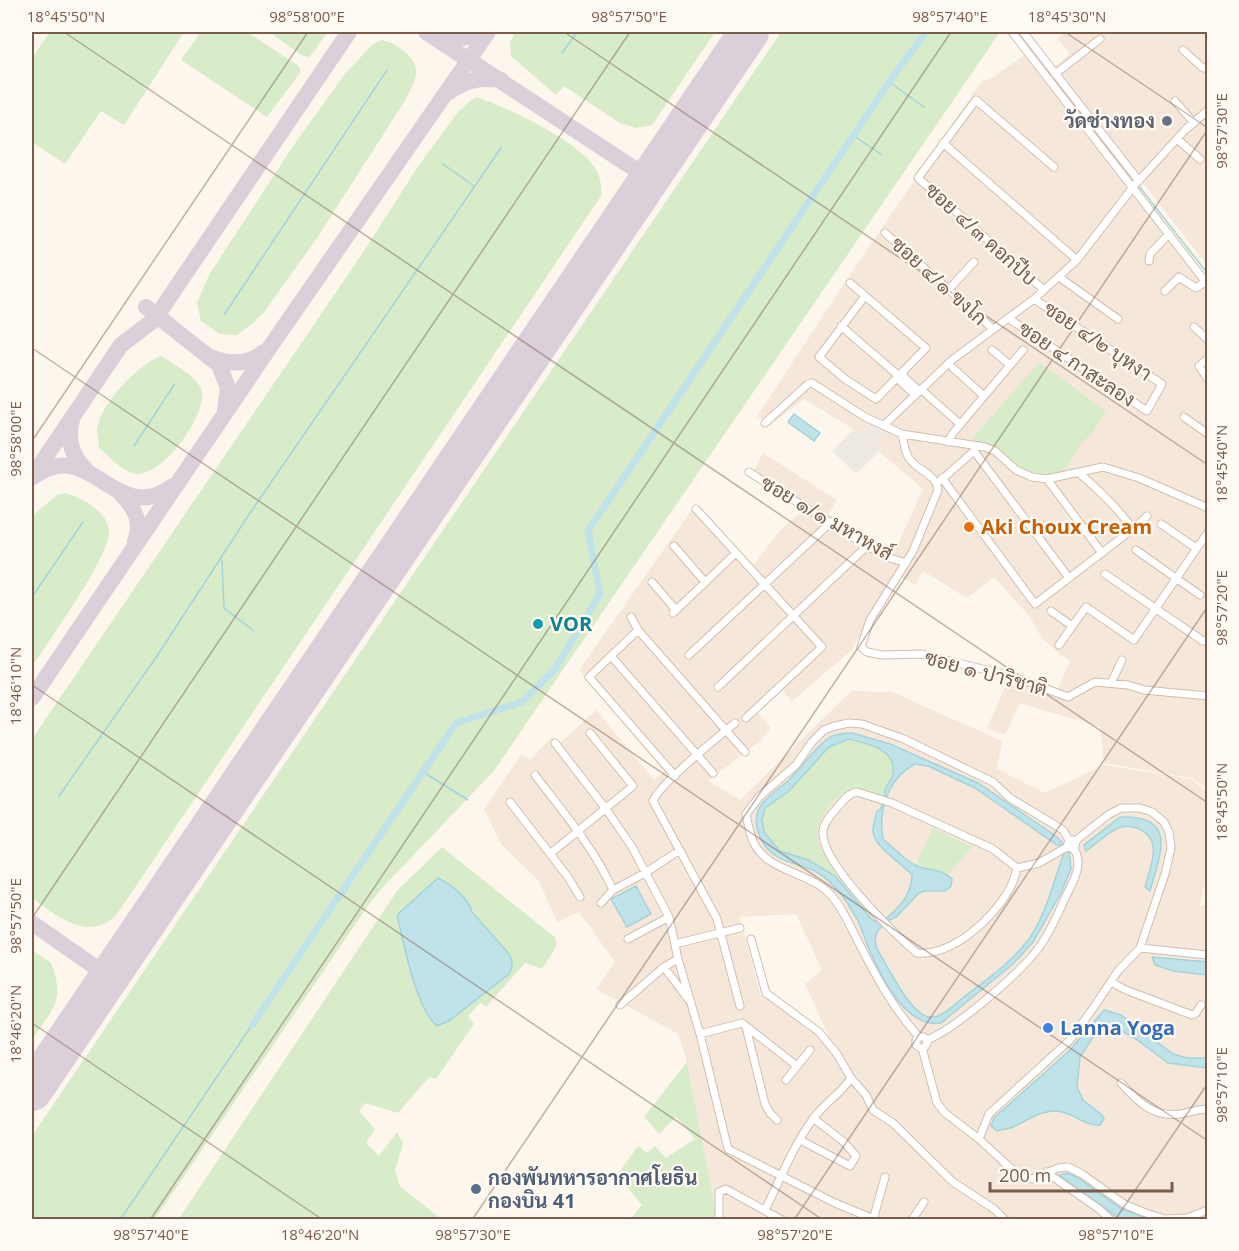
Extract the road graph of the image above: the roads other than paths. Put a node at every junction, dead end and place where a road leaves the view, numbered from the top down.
1 (1023, 32) edge
2 (1011, 34) edge
3 (1100, 39) dead end
4 (1183, 50) dead end
5 (1208, 68) edge
6 (1055, 74) junction
7 (1175, 101) dead end
8 (1208, 110) edge
9 (1194, 123) junction
10 (1103, 135) junction
11 (1177, 139) junction
12 (1097, 141) junction
13 (943, 143) junction
14 (1200, 159) dead end
15 (1054, 167) dead end
16 (1139, 181) junction
17 (1133, 187) junction
18 (885, 233) dead end
19 (1169, 234) junction
20 (1077, 260) junction
21 (1149, 261) dead end
22 (974, 262) dead end
23 (1059, 277) junction
24 (850, 283) dead end
25 (1206, 283) edge
26 (949, 289) junction
27 (1044, 290) junction
28 (1165, 291) dead end
29 (865, 296) junction
30 (1034, 298) junction
31 (1008, 318) junction
32 (1118, 319) dead end
33 (841, 326) junction
34 (1194, 327) dead end
35 (992, 328) junction
36 (1208, 340) edge
37 (992, 350) dead end
38 (1023, 350) dead end
39 (1208, 357) edge
40 (1010, 365) junction
41 (953, 368) dead end
42 (899, 376) junction
43 (1207, 378) edge
44 (920, 393) junction
45 (984, 396) junction
46 (1147, 411) joint
47 (1184, 417) dead end
48 (765, 423) dead end
49 (960, 424) junction
50 (884, 425) junction
51 (903, 434) junction
52 (1208, 434) edge
53 (948, 442) junction
54 (975, 448) junction
55 (749, 472) dead end
56 (1079, 473) junction
57 (1047, 479) junction
58 (940, 481) junction
59 (1208, 508) edge
60 (696, 509) dead end
61 (1147, 516) dead end
62 (831, 522) junction
63 (1161, 524) dead end
64 (1133, 529) junction
65 (1208, 532) edge
66 (674, 546) dead end
67 (867, 546) junction
68 (1196, 548) junction
69 (1136, 550) dead end
70 (736, 553) junction
71 (1102, 553) junction
72 (906, 563) junction
73 (1105, 574) dead end
74 (1069, 578) junction
75 (1176, 578) junction
76 (652, 582) dead end
77 (705, 582) junction
78 (765, 584) junction
79 (1200, 595) dead end
80 (1155, 609) junction
81 (1051, 611) dead end
82 (793, 616) junction
83 (631, 617) dead end
84 (1072, 626) junction
85 (638, 630) junction
86 (1203, 641) dead end
87 (1059, 645) dead end
88 (689, 655) dead end
89 (611, 656) junction
90 (1122, 660) dead end
91 (1111, 683) junction
92 (718, 687) dead end
93 (1208, 696) edge
94 (746, 718) dead end
95 (735, 723) dead end
96 (726, 730) junction
97 (590, 733) dead end
98 (555, 743) dead end
99 (745, 752) dead end
100 (698, 756) junction
101 (713, 772) dead end
102 (535, 775) dead end
103 (675, 776) junction
104 (510, 802) dead end
105 (606, 809) junction
106 (578, 831) junction
107 (1069, 846) junction
108 (680, 850) junction
109 (550, 853) junction
110 (1017, 868) junction
111 (645, 873) junction
112 (613, 890) junction
113 (580, 897) dead end
114 (601, 903) dead end
115 (669, 917) junction
116 (740, 928) dead end
117 (721, 933) junction
118 (628, 939) dead end
119 (752, 939) dead end
120 (675, 944) junction
121 (1140, 948) junction
122 (1208, 955) edge
123 (678, 959) junction
124 (664, 967) junction
125 (1111, 982) junction
126 (691, 1003) junction
127 (620, 1005) dead end
128 (1201, 1005) dead end
129 (740, 1006) dead end
130 (746, 1026) junction
131 (700, 1034) junction
132 (923, 1039) junction
133 (810, 1050) dead end
134 (796, 1066) junction
135 (851, 1078) junction
136 (786, 1080) dead end
137 (1121, 1083) dead end
138 (1208, 1109) edge
139 (813, 1118) junction
140 (777, 1120) dead end
141 (979, 1139) junction
142 (801, 1140) junction
143 (1046, 1172) junction
144 (783, 1176) junction
145 (885, 1177) dead end
146 (924, 1202) dead end
147 (765, 1210) junction
148 (1208, 1210) edge
149 (874, 1219) edge
150 (1004, 1219) edge
151 (719, 1220) edge
152 (782, 1220) edge
153 (912, 1220) edge
154 (1111, 1220) edge

1 - 6 street
2 - 12 street
3 - 6 street
4 - 5 street
6 - 10 street
7 - 9 street
8 - 9 street
9 - 11 street
10 - 12 street
10 - 16 street
11 - 14 street
11 - 16 street
12 - 17 street
13 - 15 street
13 - 20 street
13 - 27 street, ซอย ๔/๓ ดอกปีบ
16 - 17 street
17 - 19 street
17 - 20 street
18 - 26 street, ซอย ๔/๑ ฃงโก
19 - 21 street
19 - 25 street
20 - 23 street
22 - 26 street
23 - 27 street
23 - 32 street
24 - 29 street
25 - 28 street
26 - 35 street, ซอย ๔/๑ ฃงโก
27 - 30 street
29 - 33 street
29 - 42 street
30 - 31 street
30 - 46 street, ซอย ๔/๒ บุหงา
31 - 35 street
31 - 46 street, ซอย ๔ กาสะลอง
33 - 42 street
33 - 42 street
34 - 36 street
35 - 44 street
37 - 40 street
38 - 40 street
39 - 43 street
40 - 45 street
41 - 45 street
42 - 44 street
44 - 49 street
44 - 50 street
45 - 49 street
47 - 52 street
48 - 50 street
49 - 53 street
50 - 51 street
51 - 53 street
51 - 58 street
53 - 54 street
54 - 57 street
54 - 58 street
54 - 74 street
55 - 62 street, ซอย ๑/๑ มหาหงส์
56 - 57 street
56 - 59 street
56 - 64 street
57 - 71 street
58 - 72 street, ซอย ๑ ปาริชาติ
58 - 74 street
60 - 70 street
61 - 64 street
62 - 67 street, ซอย ๑/๑ มหาหงส์
62 - 78 street
63 - 68 street
64 - 71 street
65 - 68 street
66 - 77 street
67 - 72 street, ซอย ๑/๑ มหาหงส์
67 - 82 street
68 - 75 street
69 - 75 street
70 - 77 street
70 - 78 street
71 - 74 street
72 - 91 street, ซอย ๑ ปาริชาติ
73 - 80 street
75 - 79 street
75 - 80 street
76 - 77 street
78 - 82 street
78 - 88 street
80 - 84 street
80 - 86 street
81 - 84 street
82 - 92 street
82 - 94 street
83 - 85 street
84 - 87 street
85 - 89 street
85 - 96 street
89 - 100 street
89 - 103 street
90 - 91 street
91 - 93 street, ซอย ๑ ปาริชาติ
95 - 96 street
96 - 99 street
96 - 100 street
97 - 105 street
98 - 105 street
100 - 101 street
100 - 103 street
102 - 106 street
103 - 108 street
104 - 109 street
105 - 106 street
105 - 111 street
106 - 109 street
106 - 112 street
107 - 110 street
107 - 121 street
107 - 132 street
107 - 132 street
108 - 111 street
108 - 117 street
109 - 113 street
110 - 110 street
111 - 112 street
111 - 115 street
112 - 114 street
115 - 118 street
115 - 120 street
116 - 117 street
117 - 120 street
117 - 129 street
119 - 135 street
120 - 123 street
121 - 122 street
121 - 125 street
123 - 124 street
123 - 126 street
124 - 126 street
124 - 127 street
125 - 128 street
125 - 141 street
126 - 131 street
130 - 131 street
130 - 134 street
130 - 140 street
131 - 144 street
132 - 141 street
133 - 134 street
134 - 136 street
135 - 139 street
135 - 150 street
137 - 138 street
139 - 142 street
139 - 142 street
141 - 143 street
142 - 144 street
143 - 148 street
143 - 154 street
144 - 147 street
144 - 149 street
145 - 149 street
146 - 153 street
147 - 151 street
147 - 152 street

